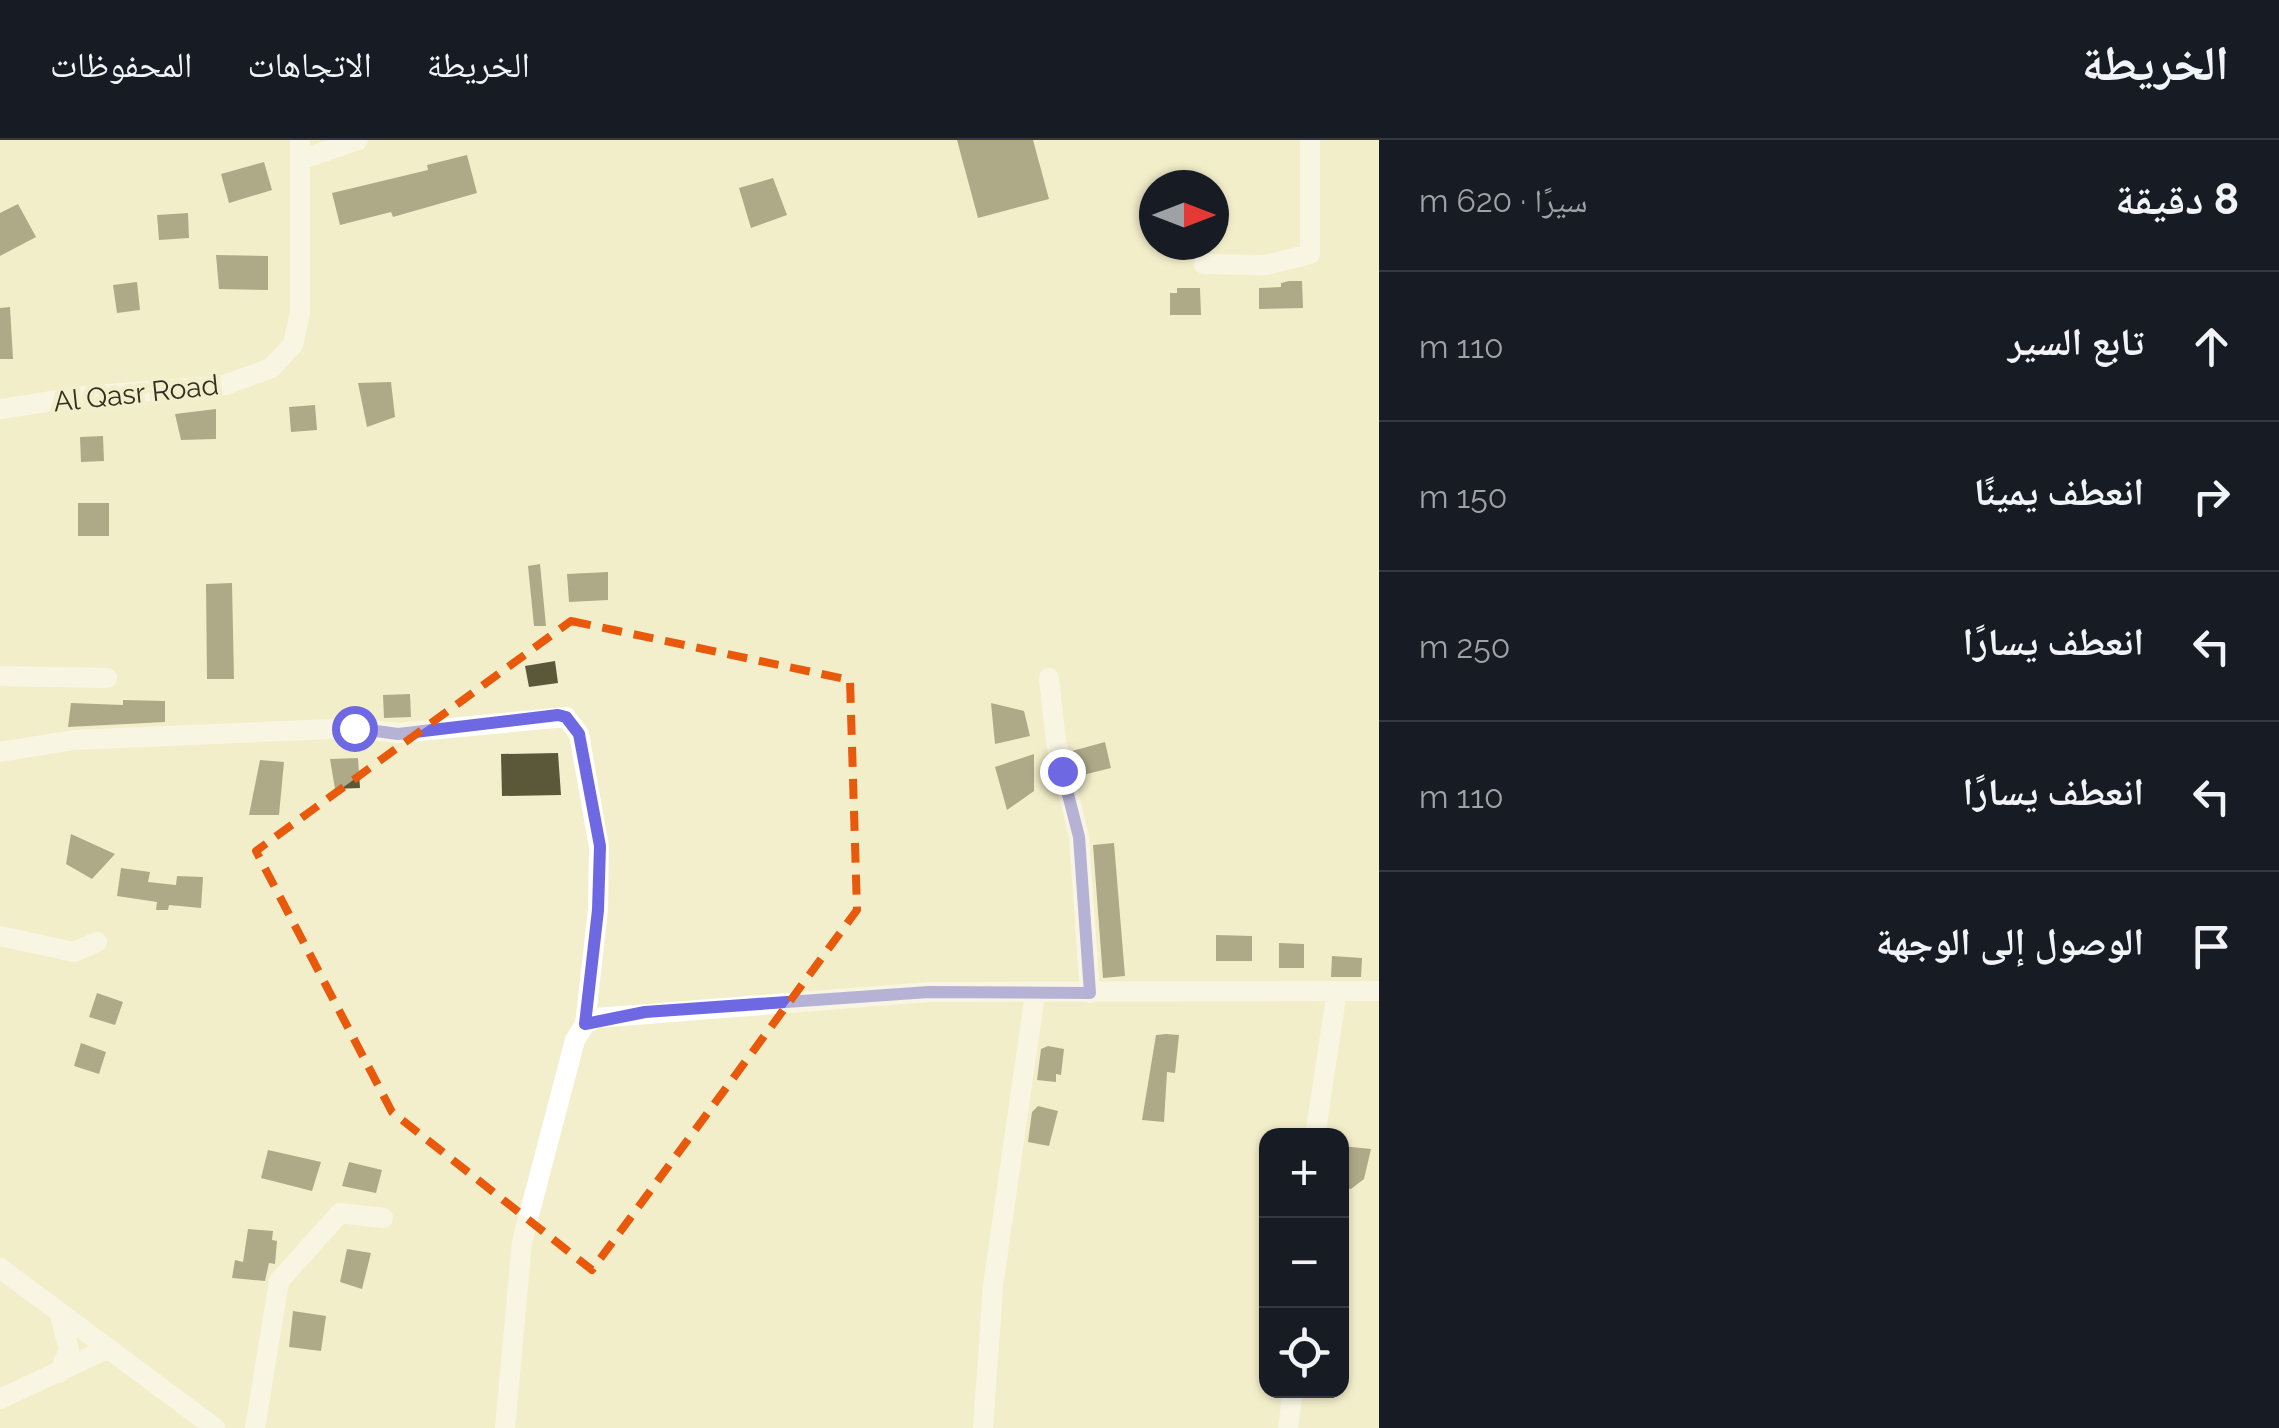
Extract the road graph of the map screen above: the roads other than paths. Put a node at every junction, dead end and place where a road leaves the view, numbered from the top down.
1 (358, 140) edge
2 (1310, 140) edge
3 (300, 150) edge
4 (1204, 264) dead end
5 (0, 409) edge
6 (0, 676) edge
7 (108, 678) dead end
8 (1050, 678) dead end
9 (0, 752) edge
10 (0, 936) edge
11 (97, 942) dead end
12 (1337, 991) junction
13 (1379, 991) edge
14 (1090, 993) junction
15 (1035, 994) junction
16 (585, 1024) junction
17 (1316, 1128) edge
18 (384, 1218) dead end
19 (0, 1268) edge
20 (60, 1313) junction
21 (106, 1348) junction
22 (59, 1373) junction
23 (1291, 1398) edge
24 (0, 1400) edge
25 (215, 1428) edge
26 (254, 1428) edge
27 (506, 1428) edge
28 (982, 1428) edge
29 (1288, 1428) edge

1 - 3 street
2 - 4 street
3 - 5 street, Al Qasr Road
6 - 7 street
8 - 14 street
9 - 16 street
10 - 11 street
12 - 13 street
12 - 14 street
12 - 17 street
14 - 15 street
15 - 16 street
15 - 28 street
16 - 27 street
18 - 26 street
19 - 20 street
20 - 21 street
20 - 22 street
21 - 22 street
21 - 25 street
22 - 24 street
23 - 29 street

